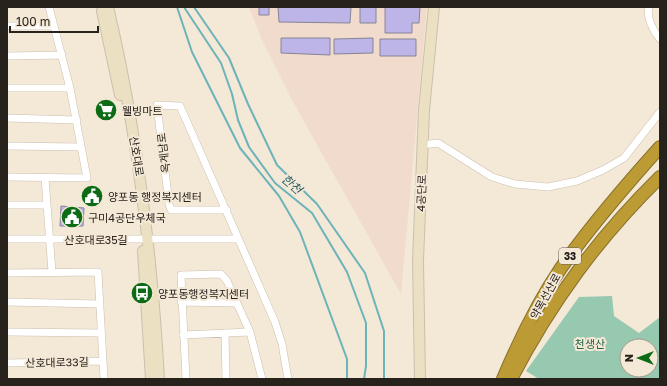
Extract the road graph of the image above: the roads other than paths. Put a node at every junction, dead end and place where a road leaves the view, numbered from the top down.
1 (49, 7) edge
2 (101, 7) edge
3 (108, 7) edge
4 (434, 7) edge
5 (649, 7) edge
6 (7, 26) edge
7 (54, 26) junction
8 (660, 39) edge
9 (62, 55) junction
10 (7, 56) edge
11 (7, 88) edge
12 (70, 88) junction
13 (660, 112) edge
14 (7, 118) edge
15 (77, 120) junction
16 (422, 145) junction
17 (7, 146) edge
18 (81, 147) junction
19 (660, 147) edge
20 (7, 177) edge
21 (660, 177) edge
22 (45, 178) junction
23 (7, 205) edge
24 (47, 205) junction
25 (227, 210) junction
26 (7, 239) edge
27 (50, 239) junction
28 (145, 239) junction
29 (237, 239) junction
30 (52, 272) junction
31 (7, 273) edge
32 (7, 302) edge
33 (181, 302) junction
34 (237, 303) junction
35 (100, 304) junction
36 (7, 332) edge
37 (250, 332) junction
38 (102, 333) junction
39 (225, 333) junction
40 (183, 335) junction
41 (103, 362) junction
42 (7, 363) edge
43 (104, 379) edge
44 (151, 379) edge
45 (159, 379) edge
46 (186, 379) edge
47 (226, 379) edge
48 (262, 379) edge
49 (288, 379) edge
50 (420, 379) edge
51 (502, 379) edge
52 (511, 379) edge

1 - 7 street
2 - 28 street, 산호대로
3 - 28 street, 산호대로
4 - 16 street, 4공단로
5 - 8 street
6 - 7 street
7 - 9 street
9 - 10 street
9 - 12 street
11 - 12 street
12 - 15 street
13 - 16 street
14 - 15 street
15 - 18 street
16 - 50 street, 4공단로
17 - 18 street
18 - 22 street
19 - 51 highway, 약목선산로 / 33
20 - 22 street
21 - 52 highway, 약목선산로 / 33
22 - 24 street, 산호대로35길
23 - 24 street
24 - 27 street, 산호대로35길
25 - 25 street, 옥계남로
25 - 29 street, 옥계남로
26 - 27 street, 산호대로35길
27 - 28 street, 산호대로35길
27 - 30 street
28 - 29 street
28 - 44 street, 산호대로
28 - 45 street, 산호대로
29 - 49 street, 옥계남로
30 - 31 street, 산호대로33길
30 - 35 street, 산호대로33길
32 - 35 street
33 - 34 street
33 - 34 street
33 - 40 street
34 - 37 street
35 - 38 street, 산호대로33길
36 - 38 street
37 - 39 street
37 - 48 street
38 - 41 street, 산호대로33길
39 - 40 street
39 - 47 street
40 - 46 street
41 - 42 street, 산호대로33길
41 - 43 street

